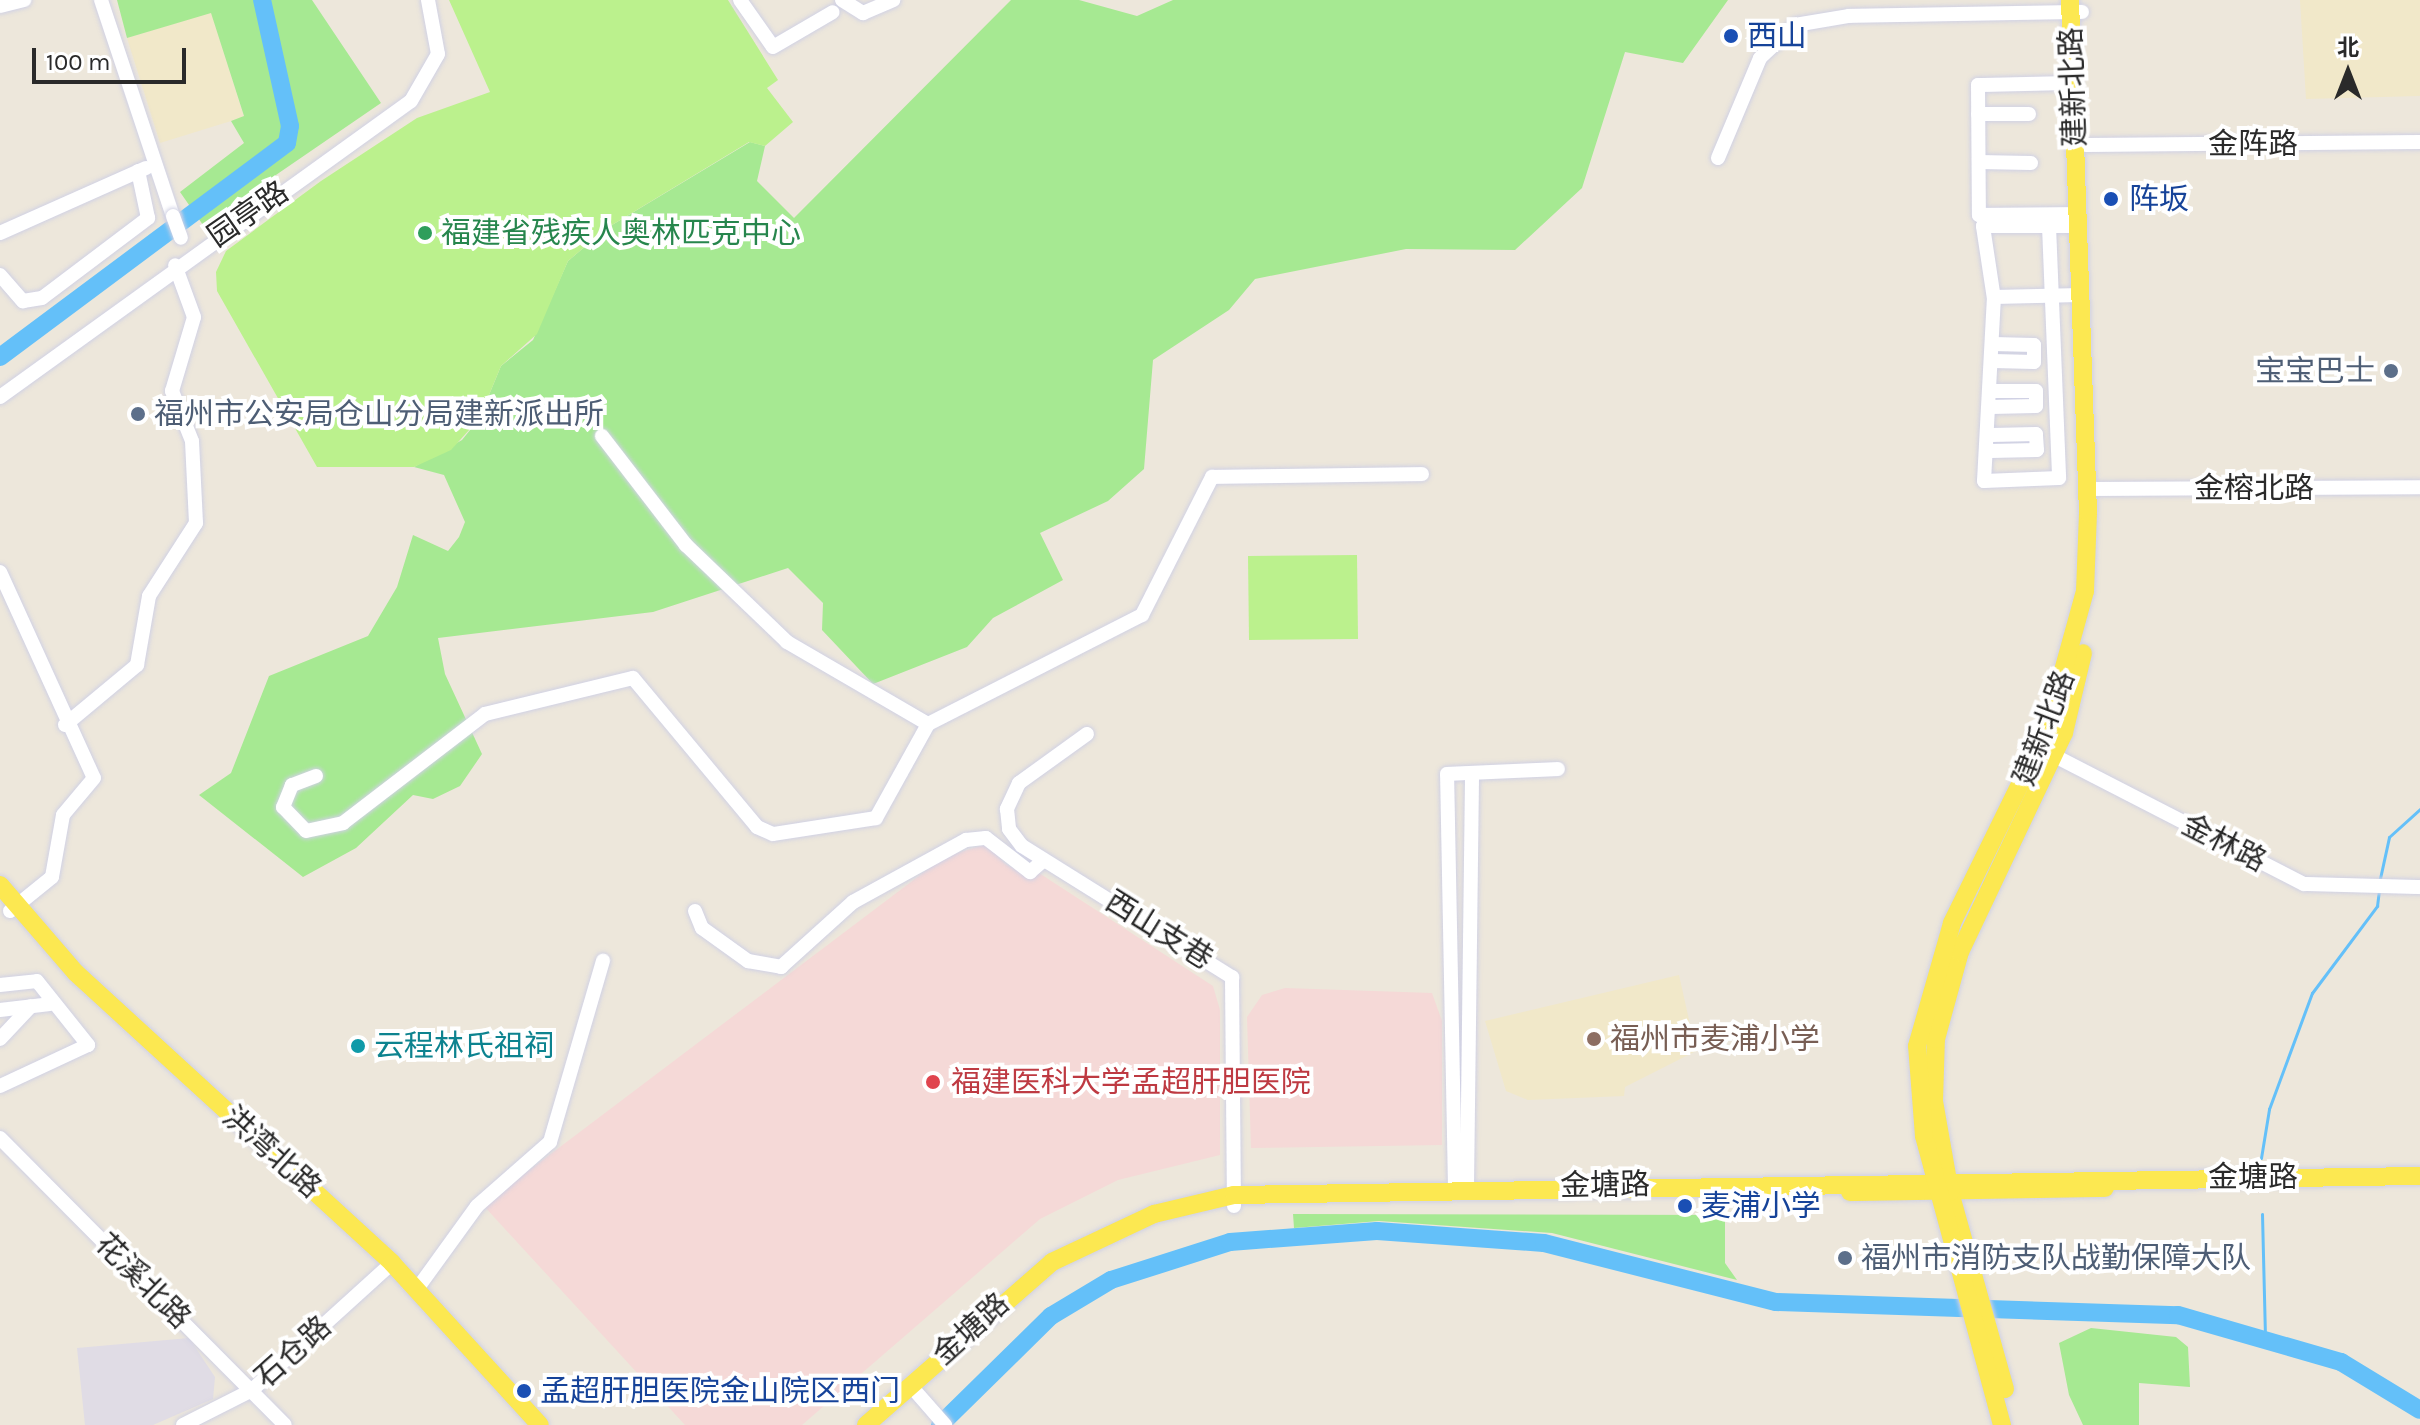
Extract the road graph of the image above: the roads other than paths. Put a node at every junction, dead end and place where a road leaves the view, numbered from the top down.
1 (24, 0) edge
2 (101, 0) edge
3 (428, 0) edge
4 (740, 0) edge
5 (893, 0) edge
6 (0, 6) edge
7 (837, 6) edge
8 (2076, 6) edge
9 (2073, 83) junction
10 (1978, 114) junction
11 (2029, 114) dead end
12 (2420, 142) edge
13 (2086, 145) junction
14 (1718, 158) dead end
15 (1979, 162) junction
16 (156, 163) junction
17 (2031, 163) dead end
18 (138, 171) junction
19 (2077, 220) junction
20 (2049, 226) junction
21 (0, 233) edge
22 (181, 261) junction
23 (0, 275) edge
24 (2052, 295) junction
25 (2080, 295) junction
26 (1994, 297) junction
27 (1993, 344) junction
28 (1993, 361) junction
29 (2055, 396) junction
30 (2083, 396) junction
31 (0, 397) edge
32 (1992, 399) junction
33 (1991, 435) junction
34 (602, 436) dead end
35 (1990, 451) junction
36 (1422, 474) dead end
37 (2420, 487) edge
38 (2093, 489) junction
39 (0, 572) edge
40 (928, 724) junction
41 (65, 725) junction
42 (1087, 734) dead end
43 (2047, 752) junction
44 (1558, 769) dead end
45 (1472, 773) junction
46 (316, 776) dead end
47 (1044, 860) junction
48 (0, 885) edge
49 (2420, 887) edge
50 (9, 905) edge
51 (695, 911) dead end
52 (603, 961) dead end
53 (0, 985) edge
54 (50, 1004) junction
55 (31, 1006) junction
56 (0, 1010) edge
57 (0, 1039) edge
58 (0, 1086) edge
59 (0, 1138) edge
60 (2420, 1176) edge
61 (1942, 1186) junction
62 (1461, 1187) junction
63 (2420, 1188) edge
64 (1234, 1200) junction
65 (387, 1266) junction
66 (417, 1289) junction
67 (1981, 1327) junction
68 (252, 1390) junction
69 (917, 1393) junction
70 (183, 1425) edge
71 (285, 1425) edge
72 (526, 1425) edge
73 (540, 1425) edge
74 (866, 1425) edge
75 (883, 1425) edge
76 (945, 1425) edge
77 (2002, 1425) edge
78 (2013, 1425) edge

1 - 6 street
2 - 16 street
3 - 22 street, 园亭路
4 - 7 street
5 - 7 street
8 - 9 main road, 建新北路
8 - 13 main road, 建新北路
8 - 14 street
9 - 10 street
9 - 19 main road, 建新北路
10 - 11 street
10 - 15 street
12 - 13 street, 金阵路
13 - 38 main road, 建新北路
15 - 17 street
15 - 19 street
16 - 18 street
16 - 22 street, bridge
18 - 21 street
18 - 23 street
19 - 20 street
19 - 25 main road, 建新北路
20 - 24 street
20 - 26 street
22 - 31 street, 园亭路
22 - 41 street
24 - 25 street
24 - 26 street
24 - 29 street
25 - 30 main road, 建新北路
26 - 27 street
27 - 28 street
27 - 28 street
28 - 32 street
29 - 30 street
29 - 32 street
29 - 35 street
30 - 38 main road, 建新北路
32 - 33 street
33 - 35 street
33 - 35 street
34 - 40 street
36 - 40 street
37 - 38 street, 金榕北路
38 - 43 main road, 建新北路
39 - 41 street
40 - 46 street
41 - 50 street
42 - 47 street, 西山支巷
43 - 49 street, 金林路
43 - 61 main road, 建新北路
44 - 45 street
45 - 62 street
45 - 62 street
47 - 51 street
47 - 64 street, 西山支巷
48 - 50 main road, 洪湾北路
50 - 65 main road, 洪湾北路
52 - 66 street
53 - 54 street
54 - 55 street
54 - 58 street
55 - 56 street
55 - 57 street
59 - 68 street, 花溪北路
60 - 61 main road, 金塘路
61 - 62 main road, 金塘路
61 - 63 main road, 金塘路
61 - 64 main road, 金塘路
61 - 67 main road, 建新北路
62 - 64 main road, 金塘路
64 - 69 main road, 金塘路
64 - 74 main road, 金塘路
65 - 66 main road, 洪湾北路
65 - 68 street, 石仓路
65 - 72 main road, 洪湾北路
66 - 73 main road, 洪湾北路
67 - 77 main road, 建新北路
67 - 78 main road, 建新北路
68 - 70 street, 石仓路
68 - 71 street, 花溪北路
69 - 75 main road, 金塘路
69 - 76 street

